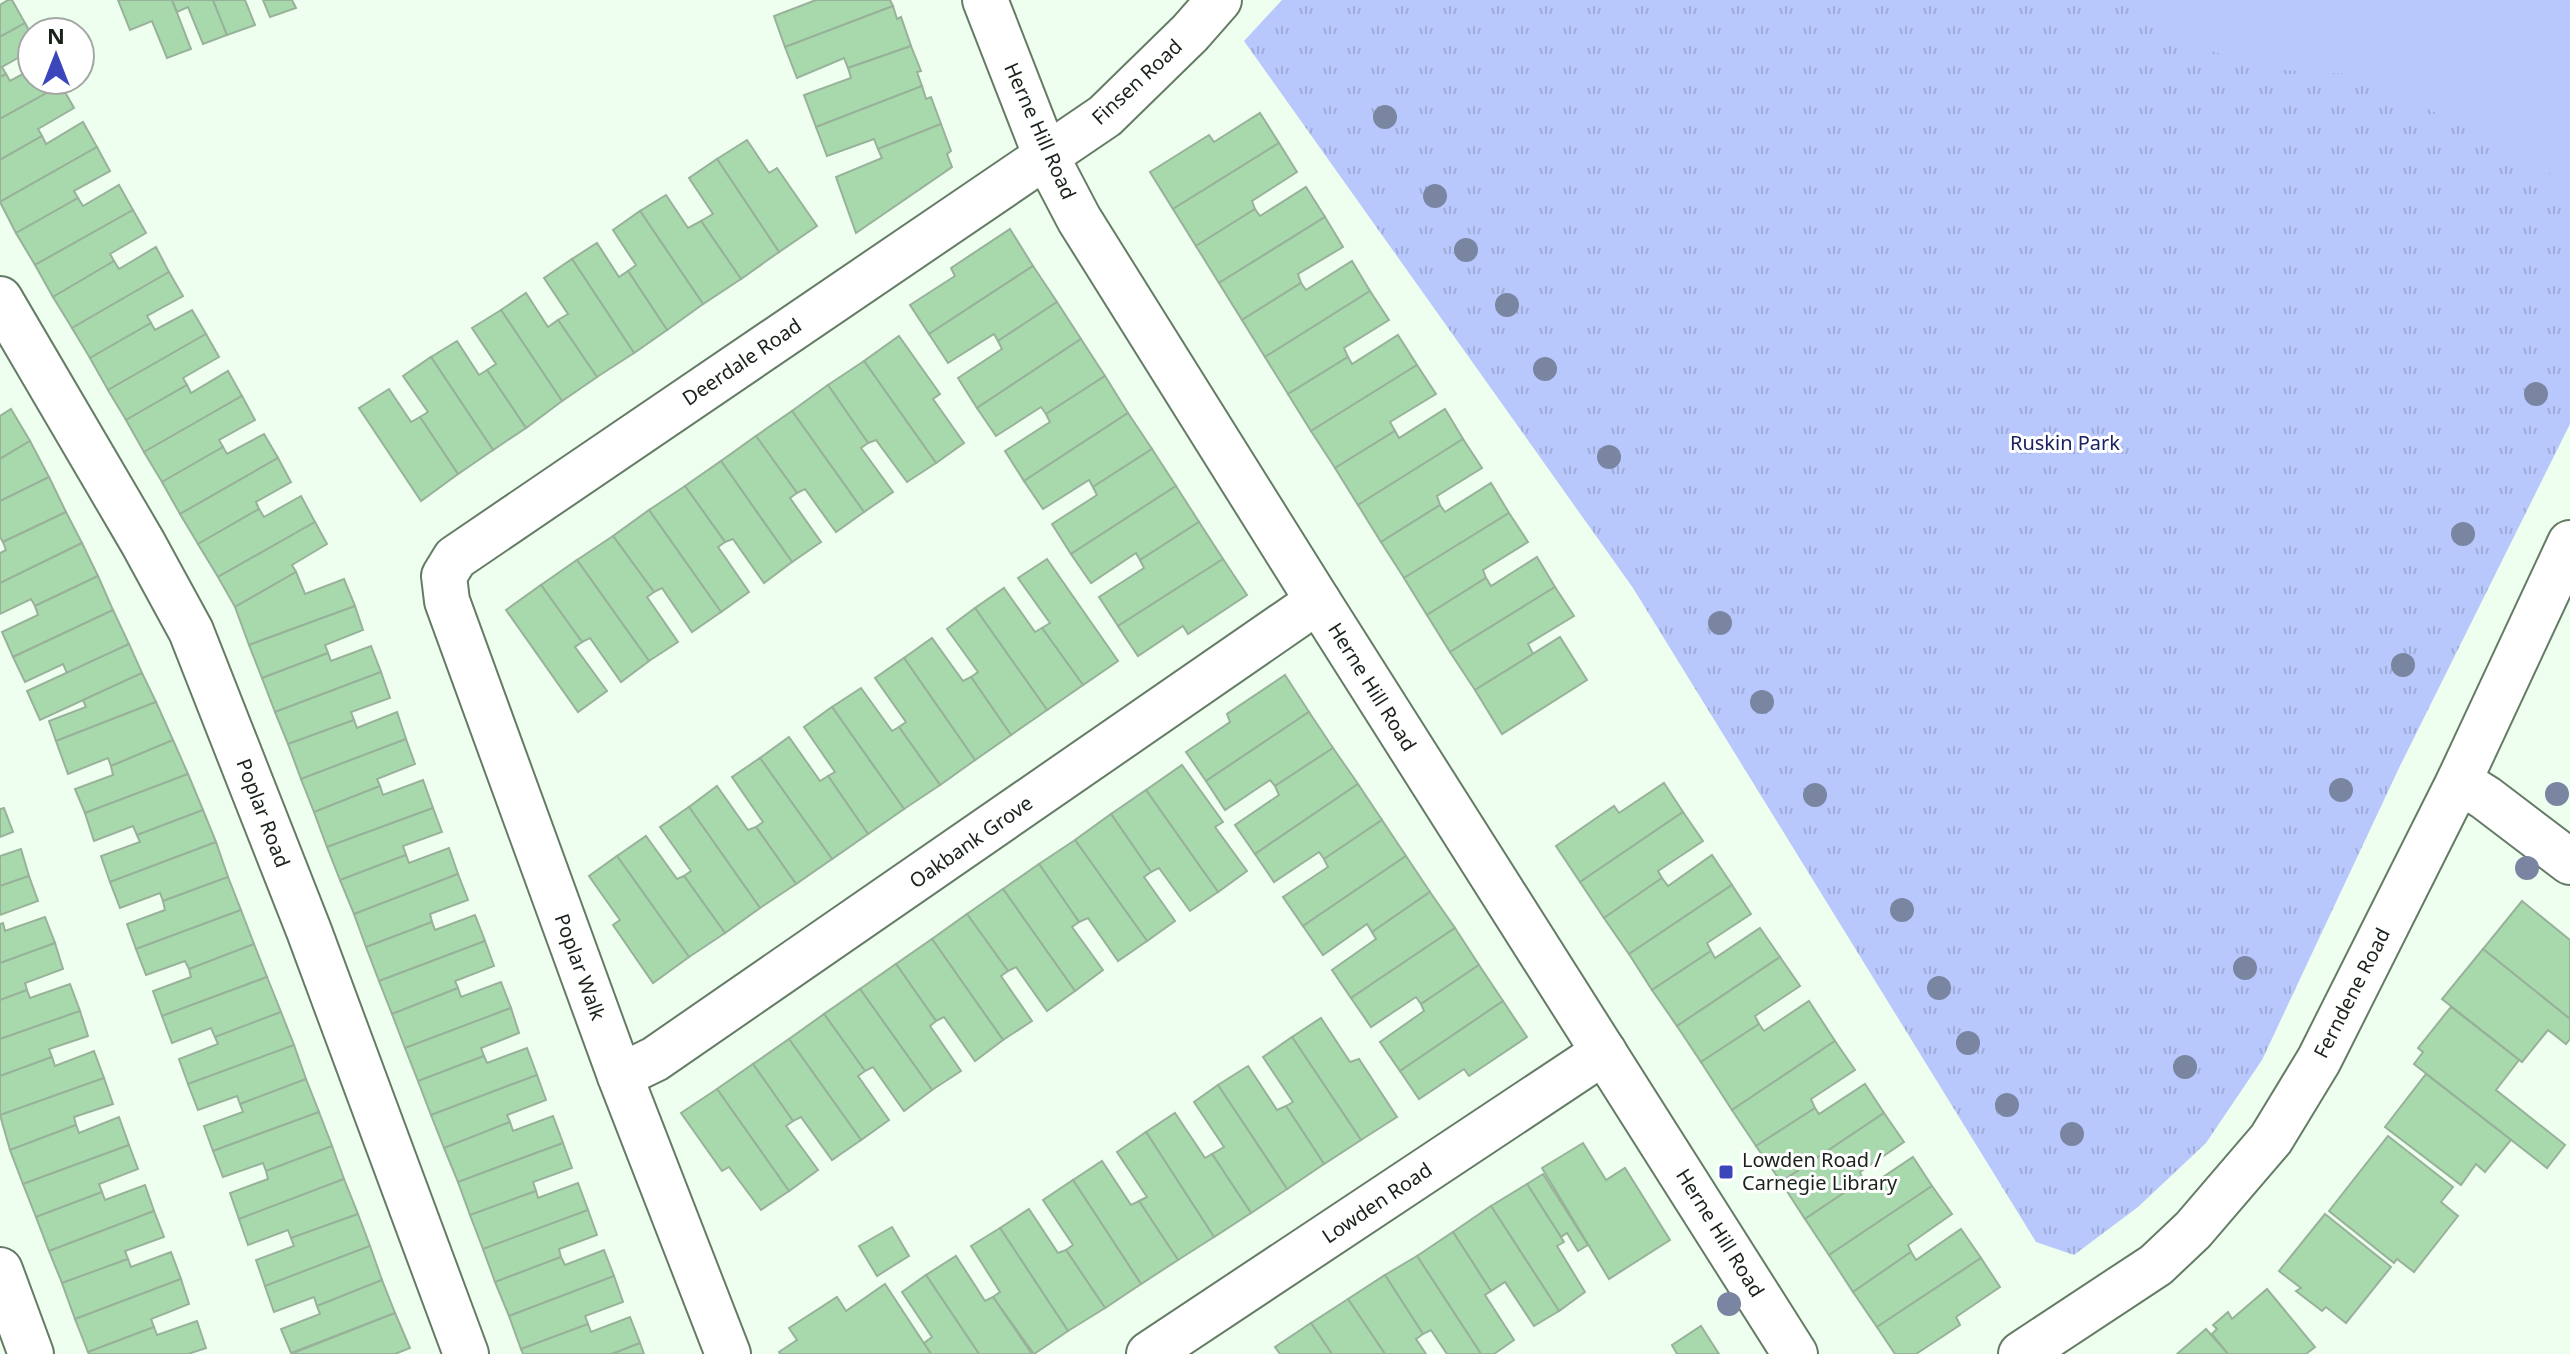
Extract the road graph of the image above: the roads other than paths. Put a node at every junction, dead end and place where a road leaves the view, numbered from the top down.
1 (985, 0) edge
2 (1219, 0) edge
3 (1045, 154) junction
4 (0, 299) edge
5 (2570, 543) edge
6 (444, 576) joint
7 (1318, 601) junction
8 (2459, 781) junction
9 (2570, 862) edge
10 (1604, 1052) junction
11 (620, 1076) junction
12 (0, 1270) edge
13 (31, 1354) edge
14 (466, 1354) edge
15 (728, 1354) edge
16 (1149, 1354) edge
17 (1795, 1354) edge
18 (2021, 1354) edge

1 - 3 street, Herne Hill Road
2 - 3 street, Finsen Road
3 - 6 street, Deerdale Road
3 - 7 street, Herne Hill Road
4 - 14 street, Poplar Road
5 - 8 street, Ferndene Road
6 - 11 street, Poplar Walk
7 - 10 street, Herne Hill Road
7 - 11 street, Oakbank Grove
8 - 9 street
8 - 18 street, Ferndene Road
10 - 16 street, Lowden Road
10 - 17 street, Herne Hill Road
11 - 15 street, Poplar Walk
12 - 13 street

